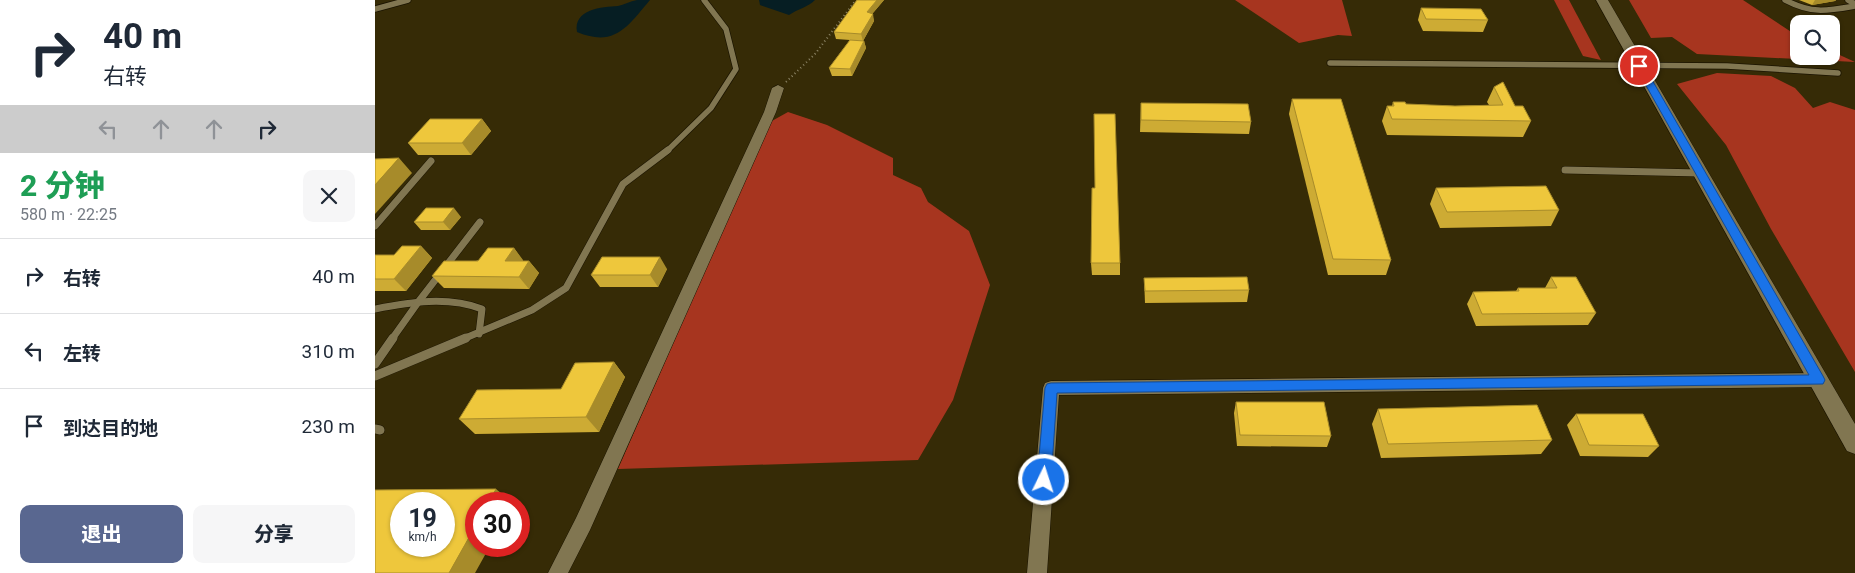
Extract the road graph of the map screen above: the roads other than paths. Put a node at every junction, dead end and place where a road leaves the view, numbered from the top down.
1 (408, 0) edge
2 (704, 0) edge
3 (1602, 0) edge
4 (1785, 0) edge
5 (1848, 0) edge
6 (1855, 5) edge
7 (375, 9) edge
8 (1330, 63) dead end
9 (1639, 66) junction
10 (1838, 74) dead end
11 (778, 88) road end
12 (431, 161) dead end
13 (1565, 170) dead end
14 (1700, 173) junction
15 (480, 222) dead end
16 (375, 226) edge
17 (419, 301) junction
18 (375, 309) edge
19 (479, 334) junction
20 (375, 364) edge
21 (375, 376) edge
22 (1819, 380) junction
23 (1855, 444) edge
24 (558, 573) edge
25 (1037, 573) edge

1 - 7 lane
2 - 19 lane
3 - 9 street
4 - 6 lane
5 - 6 lane
8 - 9 lane
9 - 10 lane
9 - 14 street
11 - 24 street
12 - 16 lane
13 - 14 lane
14 - 22 street
15 - 17 lane
17 - 18 lane
17 - 19 lane
17 - 20 lane
19 - 21 lane
22 - 23 street
22 - 25 street

